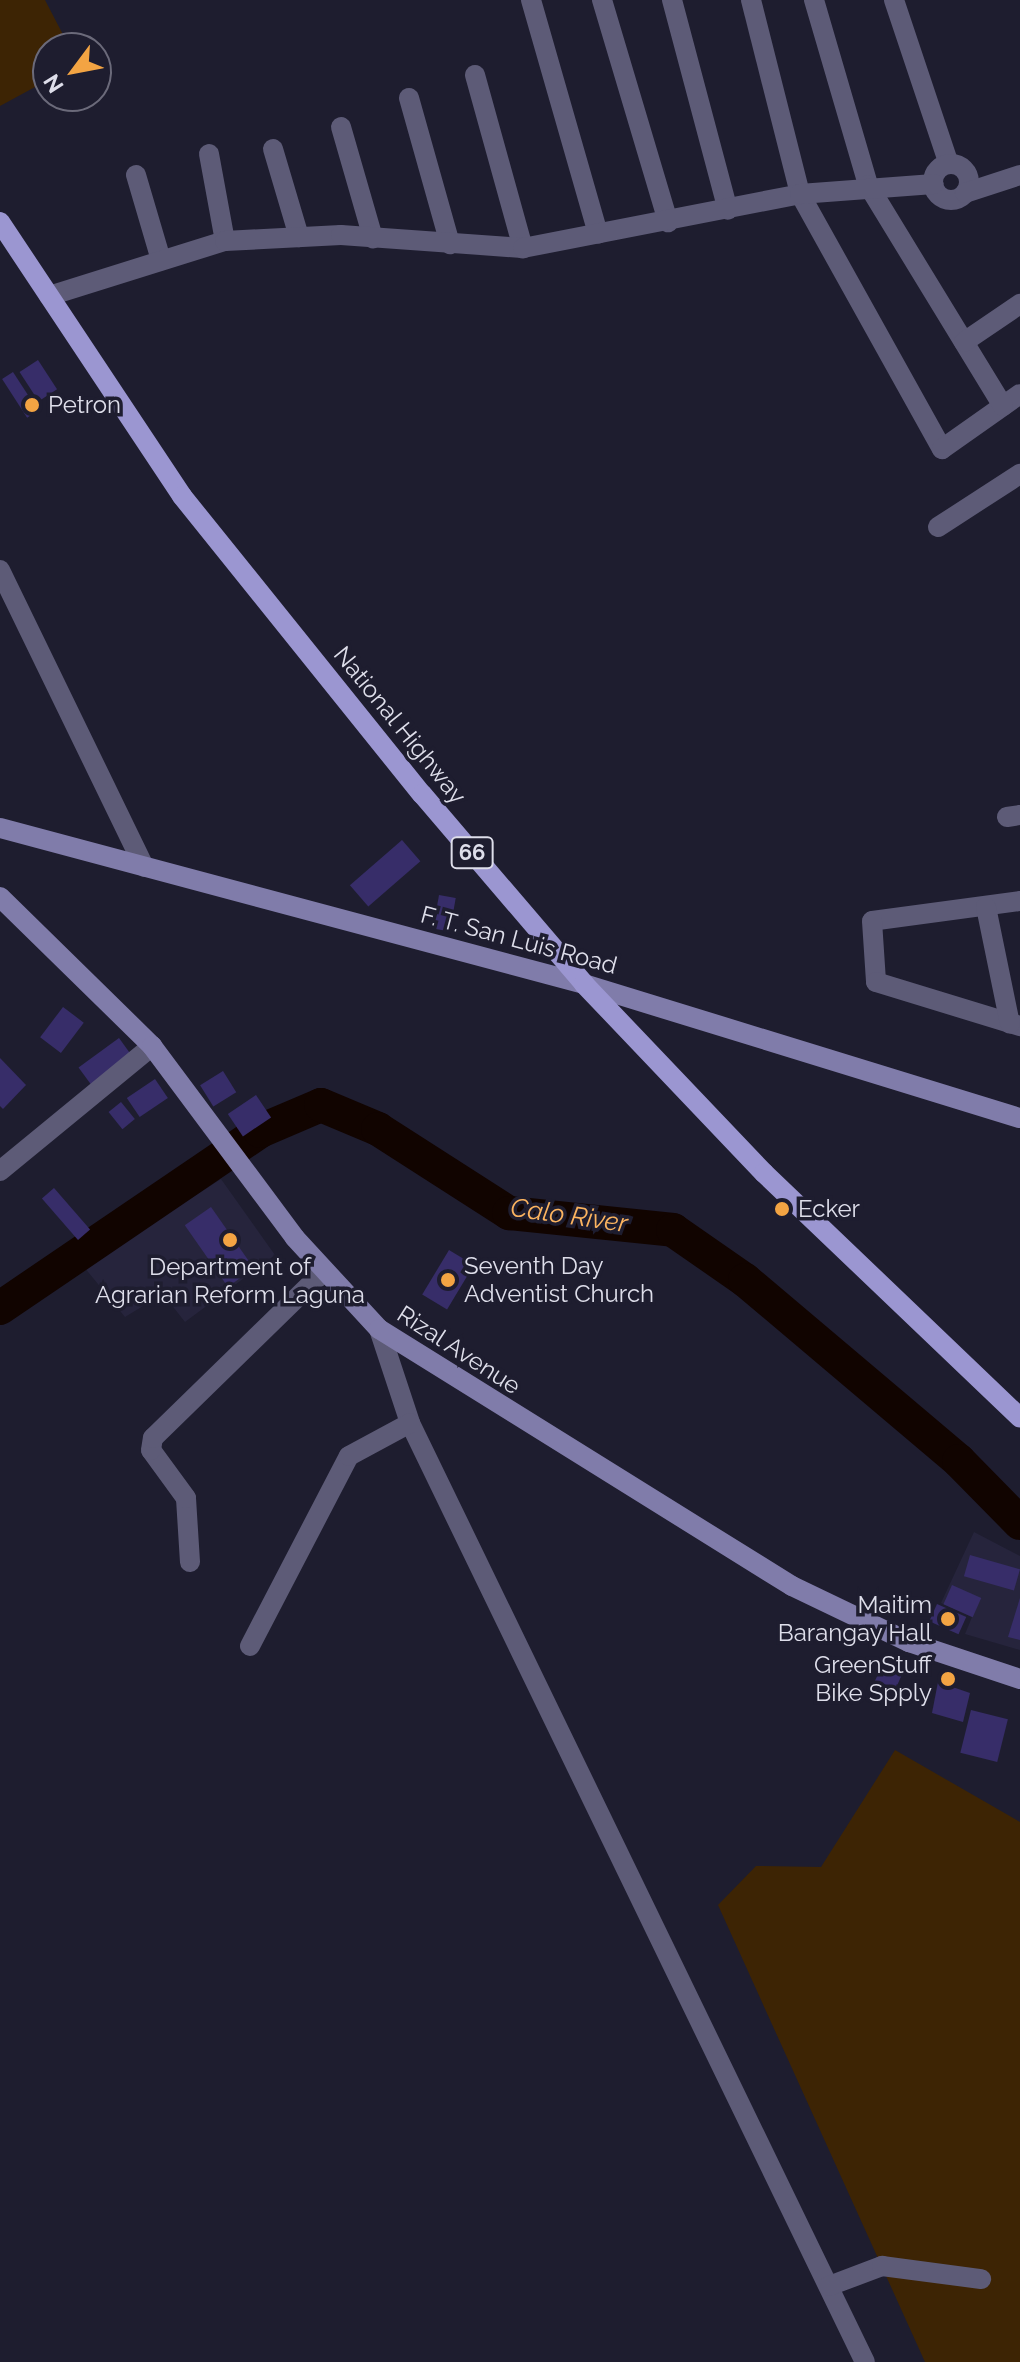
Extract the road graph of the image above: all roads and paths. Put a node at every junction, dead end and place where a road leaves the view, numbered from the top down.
1 (532, 0) edge
2 (602, 0) edge
3 (672, 0) edge
4 (751, 0) edge
5 (814, 0) edge
6 (894, 0) edge
7 (475, 75) dead end
8 (409, 98) dead end
9 (341, 127) dead end
10 (273, 149) dead end
11 (209, 154) dead end
12 (949, 164) junction
13 (136, 175) dead end
14 (1020, 175) edge
15 (934, 184) junction
16 (868, 185) junction
17 (965, 193) junction
18 (800, 194) junction
19 (728, 210) junction
20 (0, 222) edge
21 (668, 222) junction
22 (598, 234) junction
23 (299, 237) junction
24 (373, 238) junction
25 (225, 241) junction
26 (450, 244) junction
27 (523, 248) junction
28 (161, 260) junction
29 (49, 296) junction
30 (1020, 304) edge
31 (964, 342) junction
32 (1011, 400) edge
33 (1020, 475) edge
34 (938, 527) dead end
35 (0, 570) edge
36 (0, 828) edge
37 (144, 867) junction
38 (0, 897) edge
39 (1020, 901) edge
40 (986, 907) junction
41 (584, 984) junction
42 (1015, 1025) edge
43 (152, 1046) junction
44 (1020, 1118) edge
45 (0, 1171) edge
46 (323, 1272) junction
47 (379, 1329) junction
48 (1020, 1418) edge
49 (410, 1423) junction
50 (190, 1562) dead end
51 (250, 1646) dead end
52 (1020, 1679) edge
53 (981, 2279) dead end
54 (829, 2286) junction
55 (865, 2362) edge

1 - 22 street
2 - 21 street
3 - 19 street
4 - 18 street
5 - 16 street
6 - 12 street
7 - 27 street
8 - 26 street
9 - 24 street
10 - 23 street
11 - 25 street
12 - 15 street
12 - 17 street
13 - 28 street
14 - 17 street
15 - 16 street
15 - 17 street
16 - 18 street
16 - 31 street
18 - 19 street
18 - 32 street
19 - 21 street
20 - 29 main road, National Highway / 66
21 - 22 street
22 - 27 street
23 - 24 street
23 - 25 street
24 - 26 street
25 - 28 street
26 - 27 street
28 - 29 street
29 - 41 main road, National Highway / 66
30 - 31 street
31 - 32 street
33 - 34 street
35 - 37 street
36 - 37 main road, F. T. San Luis Road
37 - 41 main road, F. T. San Luis Road
38 - 43 main road, Rizal Avenue
39 - 40 street
40 - 42 street
40 - 42 street
41 - 44 main road, F. T. San Luis Road
41 - 48 main road, National Highway / 66
43 - 45 street
43 - 46 main road, Rizal Avenue
46 - 47 main road, Rizal Avenue
46 - 50 street
47 - 49 street
47 - 52 main road, Rizal Avenue
49 - 51 street
49 - 54 street
53 - 54 street
54 - 55 street

